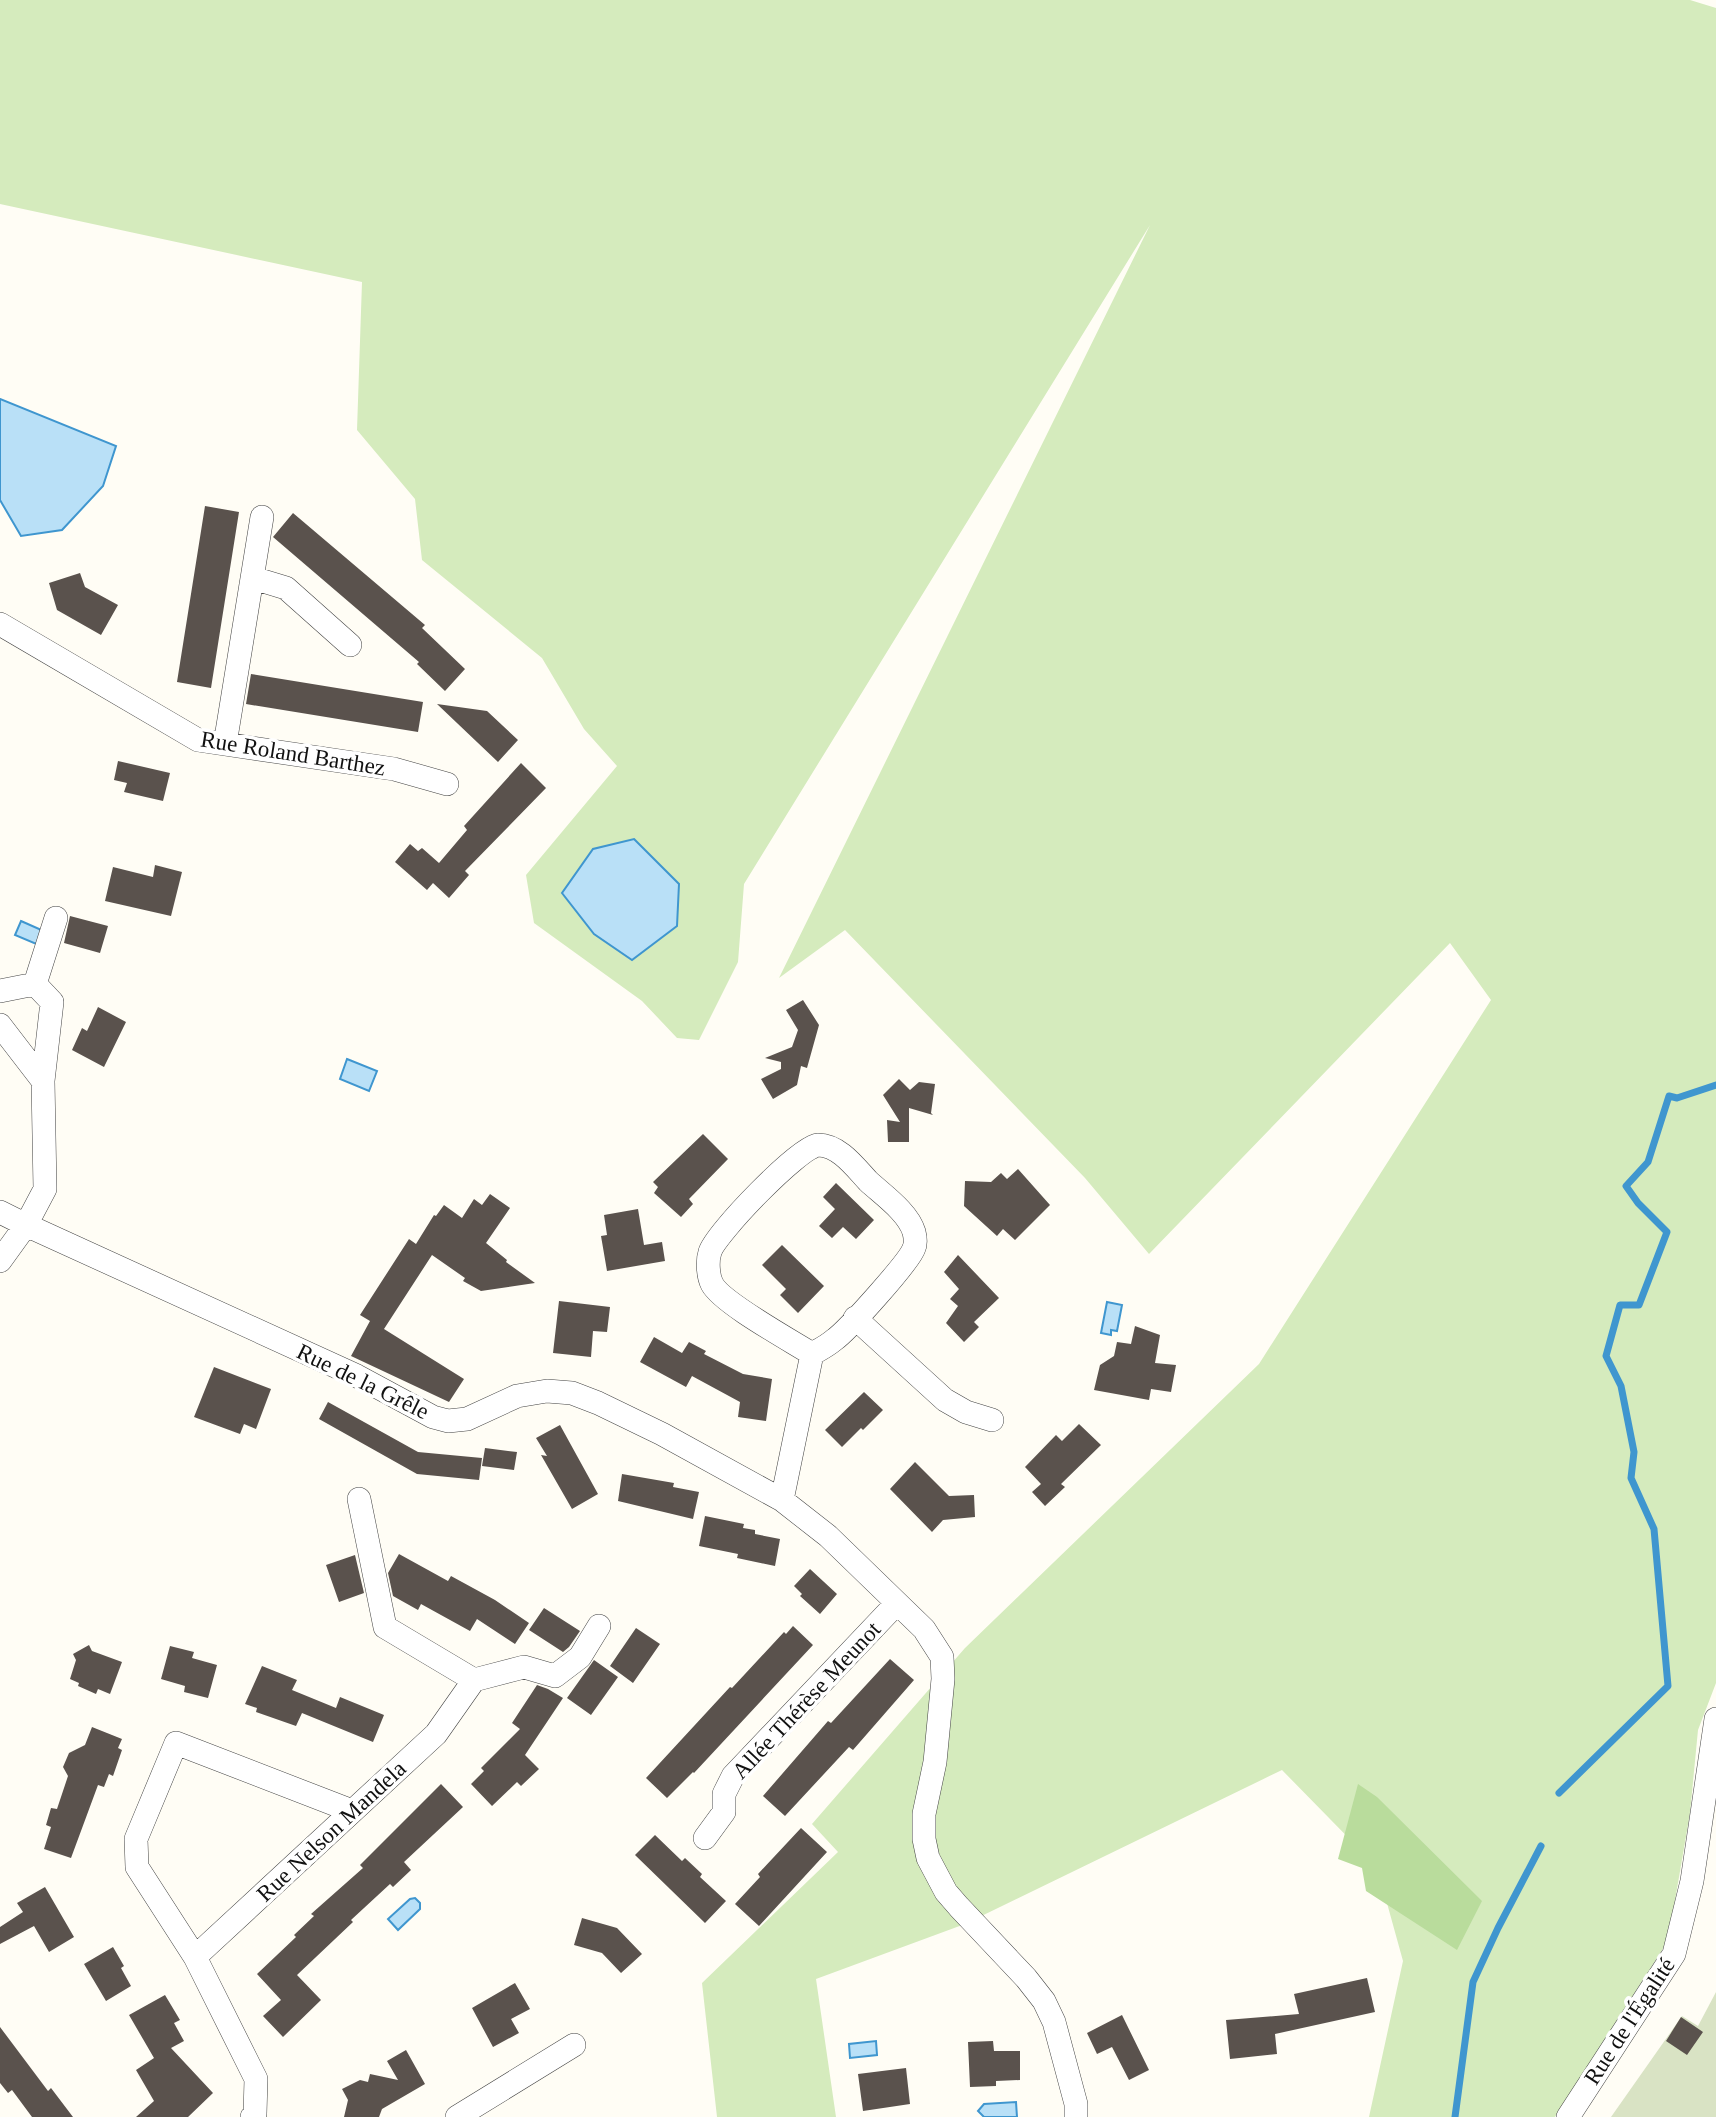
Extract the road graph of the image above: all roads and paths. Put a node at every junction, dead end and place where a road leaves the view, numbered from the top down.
1 (262, 517) dead end
2 (253, 578) junction
3 (0, 624) edge
4 (350, 645) dead end
5 (225, 744) junction
6 (447, 784) dead end
7 (56, 918) dead end
8 (36, 984) junction
9 (0, 991) edge
10 (0, 1025) edge
11 (43, 1081) junction
12 (0, 1212) edge
13 (26, 1225) junction
14 (0, 1261) edge
15 (855, 1318) junction
16 (811, 1354) junction
17 (992, 1420) dead end
18 (359, 1499) dead end
19 (782, 1500) junction
20 (897, 1603) junction
21 (599, 1626) dead end
22 (474, 1680) junction
23 (1716, 1719) edge
24 (352, 1811) junction
25 (705, 1838) dead end
26 (195, 1957) junction
27 (574, 2045) dead end
28 (252, 2117) edge
29 (457, 2117) edge
30 (1076, 2117) edge
31 (1568, 2117) edge

1 - 2 street
2 - 4 street
2 - 5 street
3 - 5 street, Rue Roland Barthez
5 - 6 street, Rue Roland Barthez
7 - 8 street
8 - 9 street
8 - 11 street
10 - 11 street
11 - 13 street
12 - 13 street, Rue de la Grêle
13 - 14 street
13 - 19 street, Rue de la Grêle
15 - 16 street
15 - 16 street
15 - 17 street
16 - 19 street
18 - 22 street
19 - 20 street, Rue de la Grêle
20 - 25 street, Allée Thérèse Meunot
20 - 30 street, Rue de la Grêle
21 - 22 street
22 - 24 street, Rue Nelson Mandela
23 - 31 street, Rue de l'Égalité
24 - 26 street, Rue Nelson Mandela
24 - 26 street
26 - 28 street
27 - 29 street

